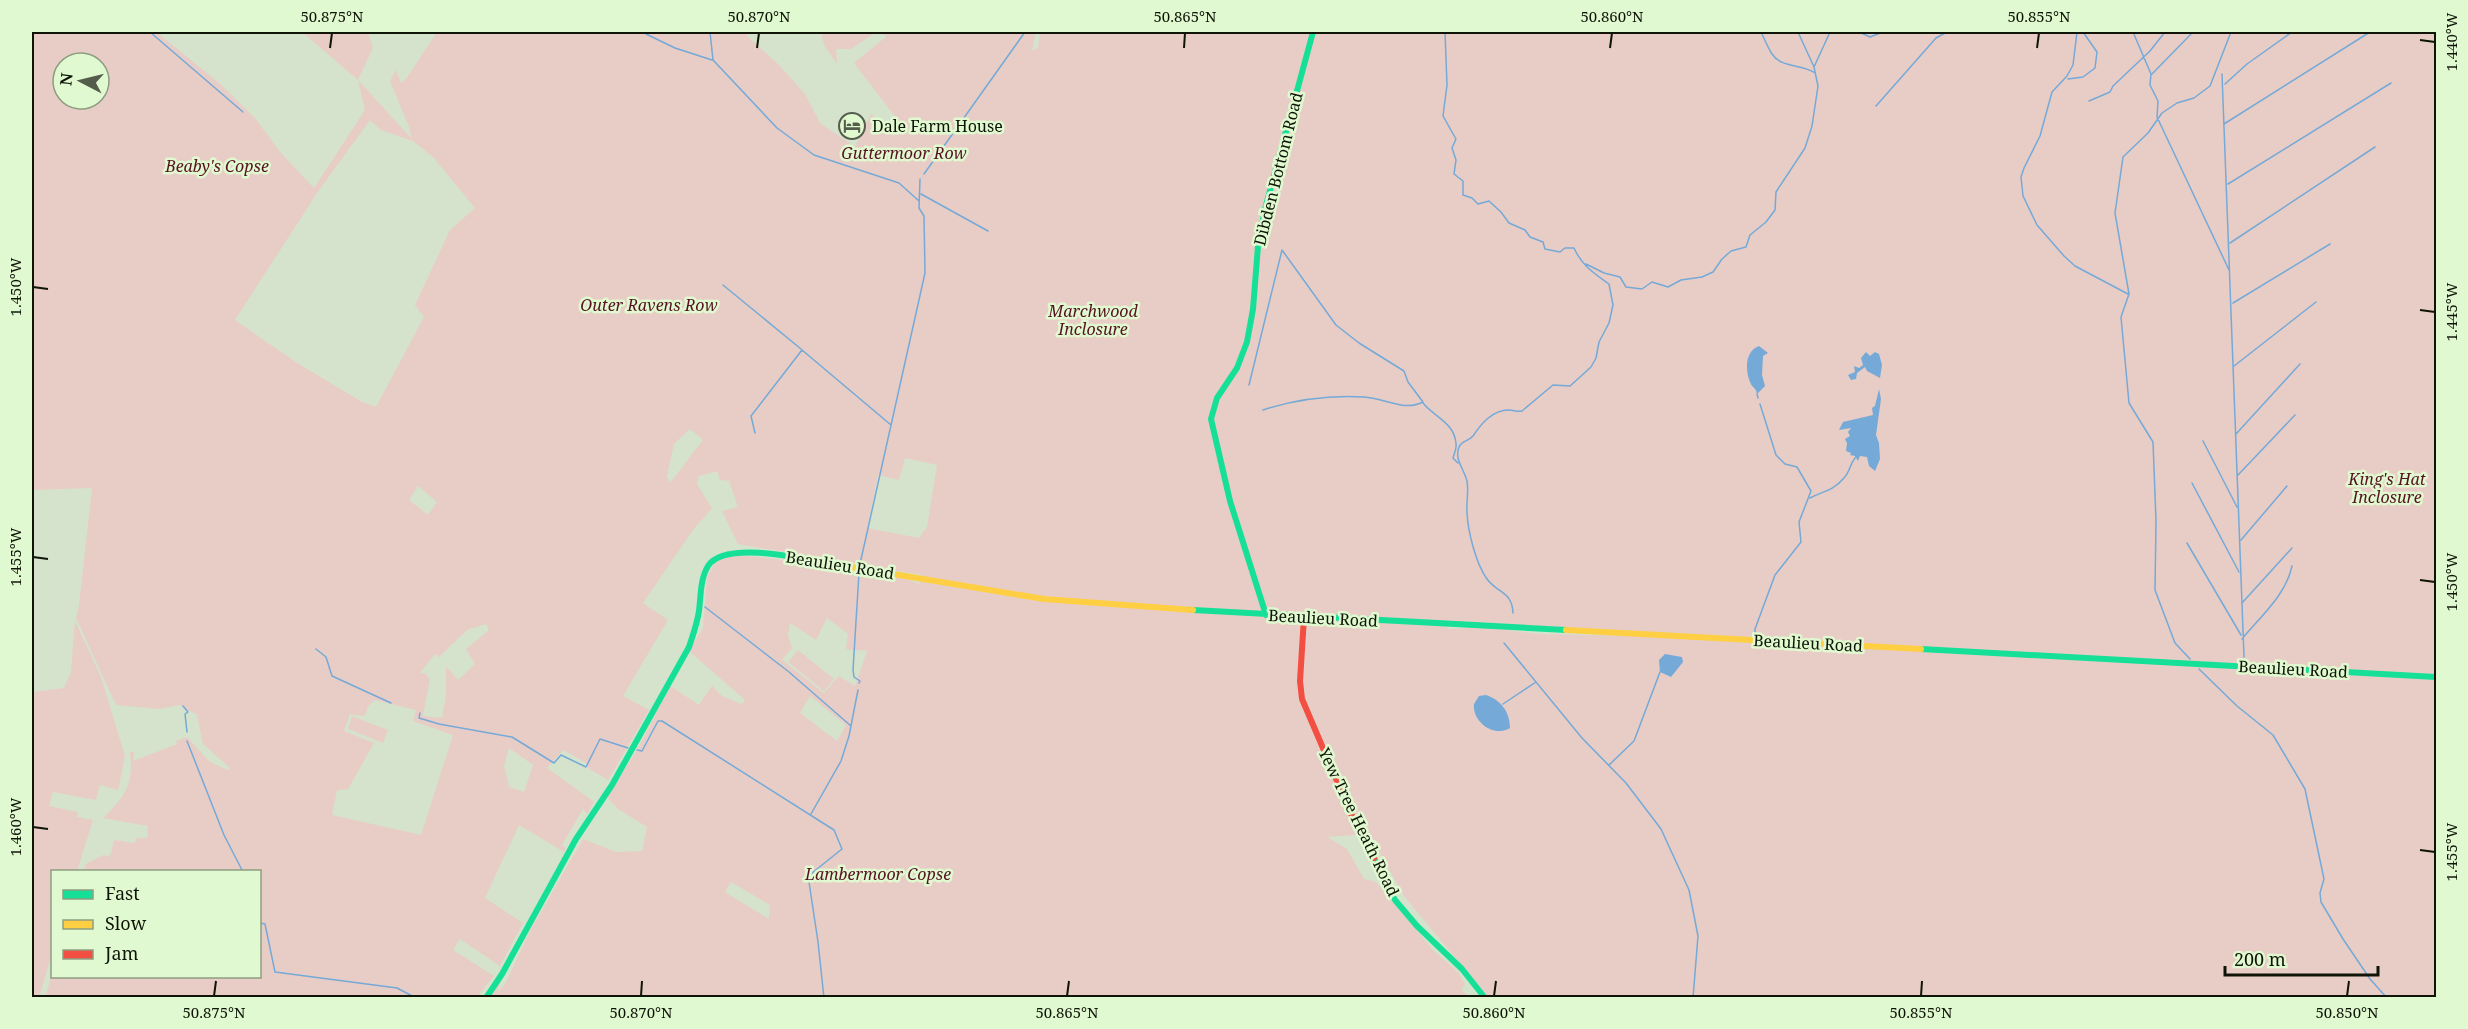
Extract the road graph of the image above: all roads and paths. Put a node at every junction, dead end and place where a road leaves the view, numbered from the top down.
1 (1313, 32) edge
2 (1266, 615) junction
3 (1304, 617) junction
4 (2436, 676) edge
5 (486, 998) edge
6 (1485, 998) edge

1 - 2 street, Dibden Bottom Road
2 - 3 street, Beaulieu Road
2 - 5 street, Beaulieu Road
3 - 4 street, Beaulieu Road
3 - 6 street, Yew Tree Heath Road

